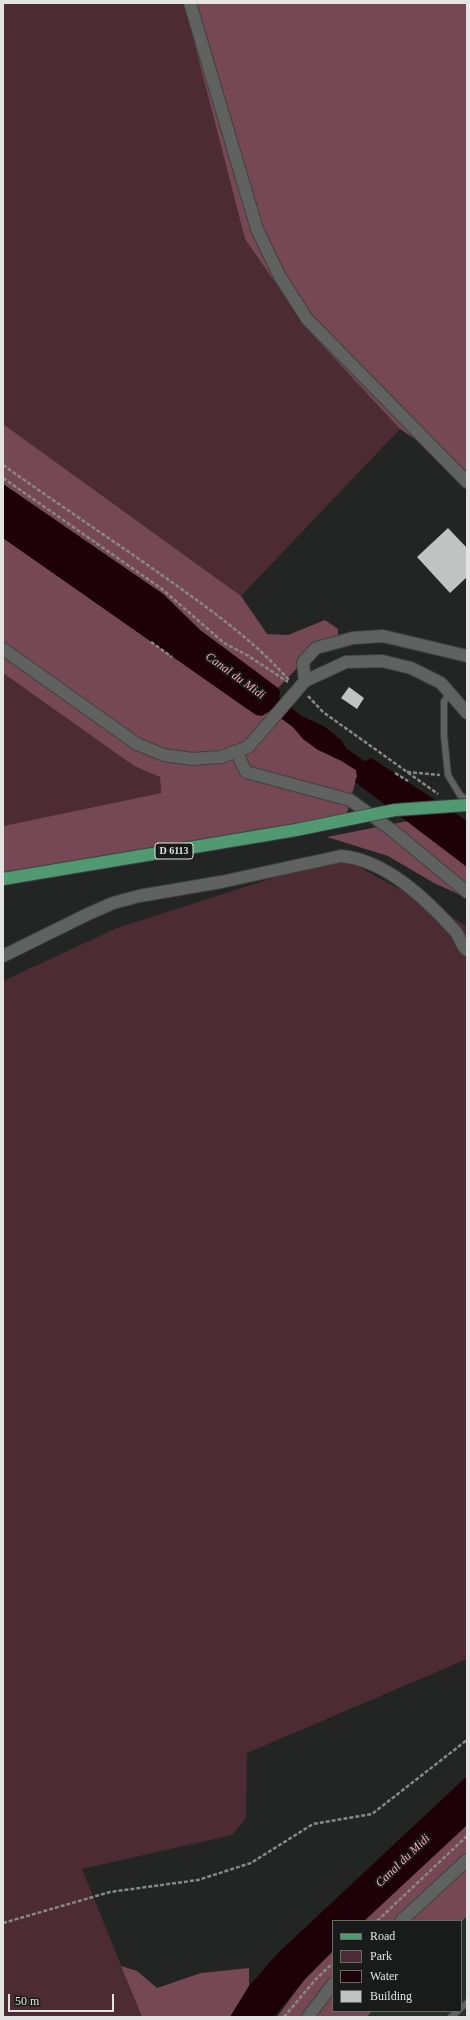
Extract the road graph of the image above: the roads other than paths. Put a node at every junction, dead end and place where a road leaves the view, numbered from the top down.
1 (190, 3) edge
2 (467, 482) edge
3 (3, 649) edge
4 (467, 656) edge
5 (298, 687) junction
6 (450, 694) junction
7 (467, 713) edge
8 (236, 751) junction
9 (467, 800) edge
10 (467, 805) edge
11 (3, 879) edge
12 (467, 892) edge
13 (467, 950) edge
14 (3, 956) edge
15 (467, 1860) edge
16 (402, 1920) edge
17 (332, 1985) edge
18 (308, 2017) edge

1 - 2 street
3 - 8 street
4 - 5 street
5 - 6 street
5 - 8 street
6 - 7 street
6 - 9 lane
8 - 12 street
10 - 11 main road, D 6113, bridge
13 - 14 street
15 - 16 street
17 - 18 street

